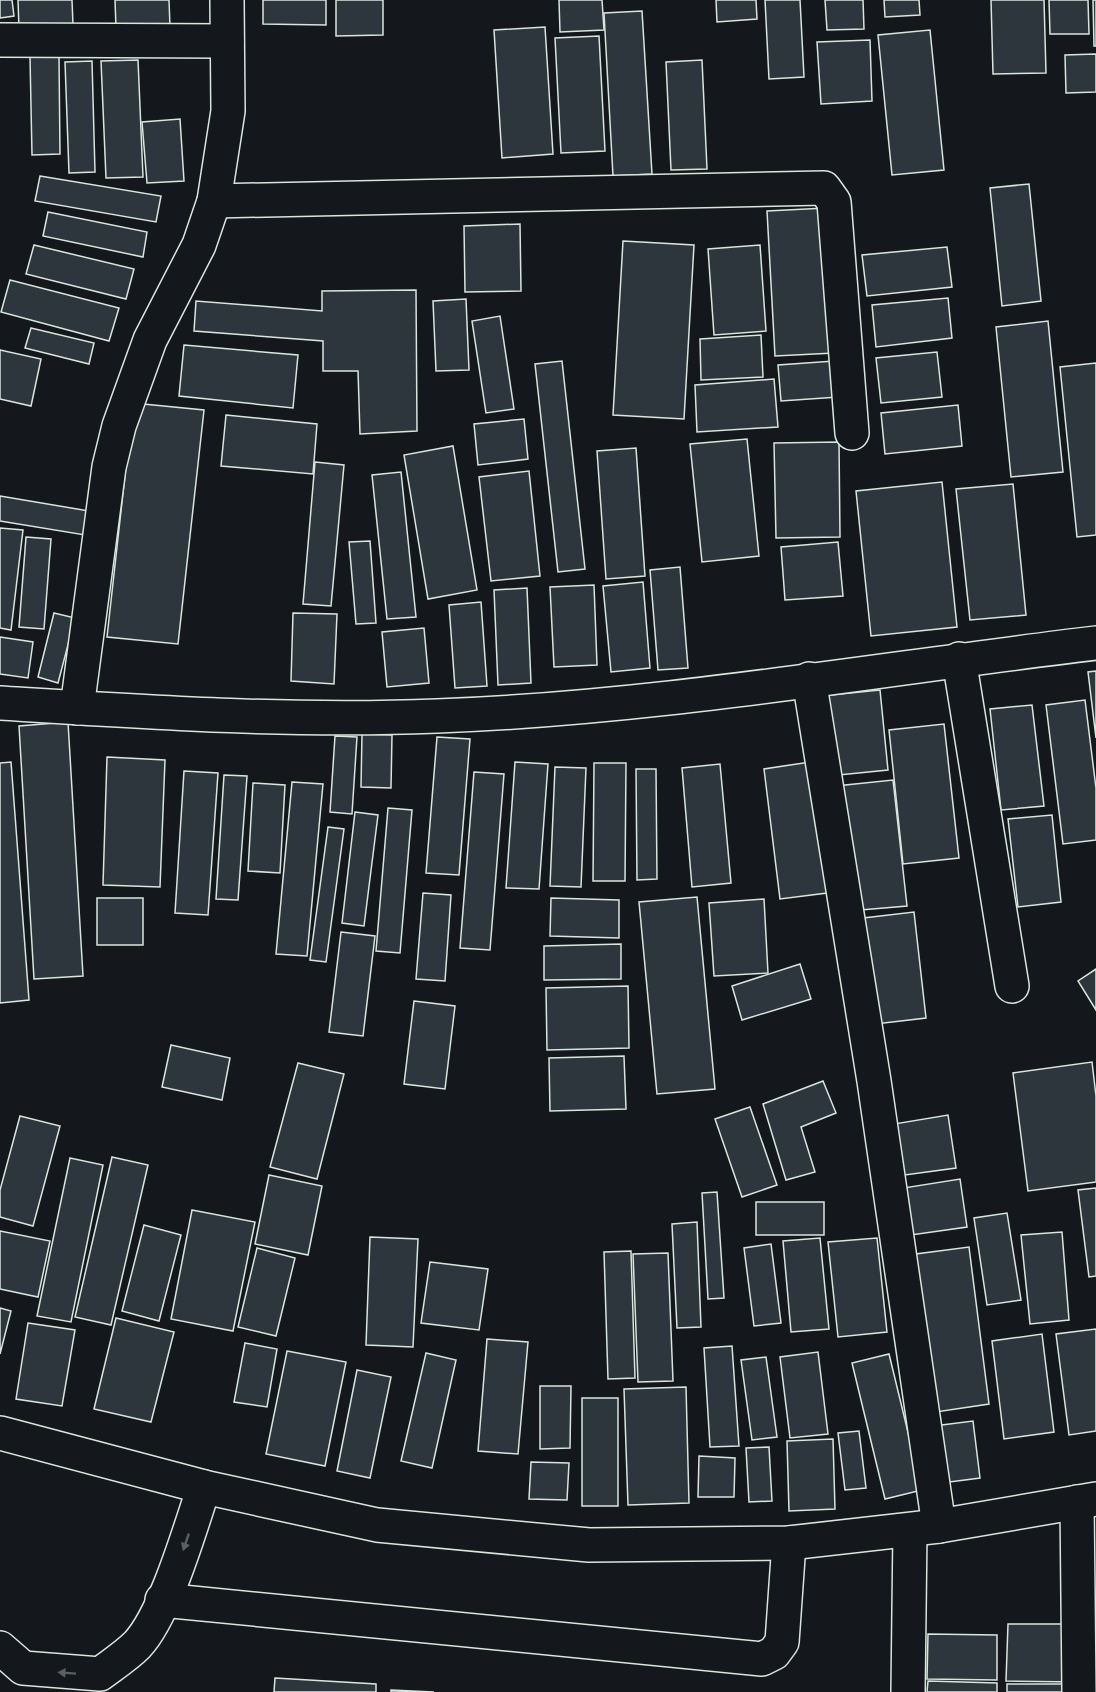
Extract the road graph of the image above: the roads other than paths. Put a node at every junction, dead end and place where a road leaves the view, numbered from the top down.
1 (227, 0) edge
2 (0, 40) edge
3 (227, 41) junction
4 (214, 201) junction
5 (852, 433) dead end
6 (1096, 643) edge
7 (959, 659) junction
8 (809, 680) junction
9 (0, 703) edge
10 (77, 708) junction
11 (1012, 986) dead end
12 (1, 1437) edge
13 (204, 1487) junction
14 (1087, 1500) edge
15 (924, 1528) junction
16 (789, 1543) junction
17 (162, 1600) junction
18 (15, 1669) edge
19 (100, 1683) edge
20 (908, 1692) edge
21 (1079, 1692) edge

1 - 3 street
2 - 3 street
3 - 4 street
4 - 5 street
4 - 10 street
6 - 7 street
7 - 8 street
7 - 11 street
8 - 10 street
8 - 15 street
9 - 10 street
12 - 13 street
13 - 16 street
13 -> 17 street
14 - 15 street
14 - 21 street
15 - 16 street
15 - 20 street
16 - 17 street
17 - 19 street
19 -> 18 street

